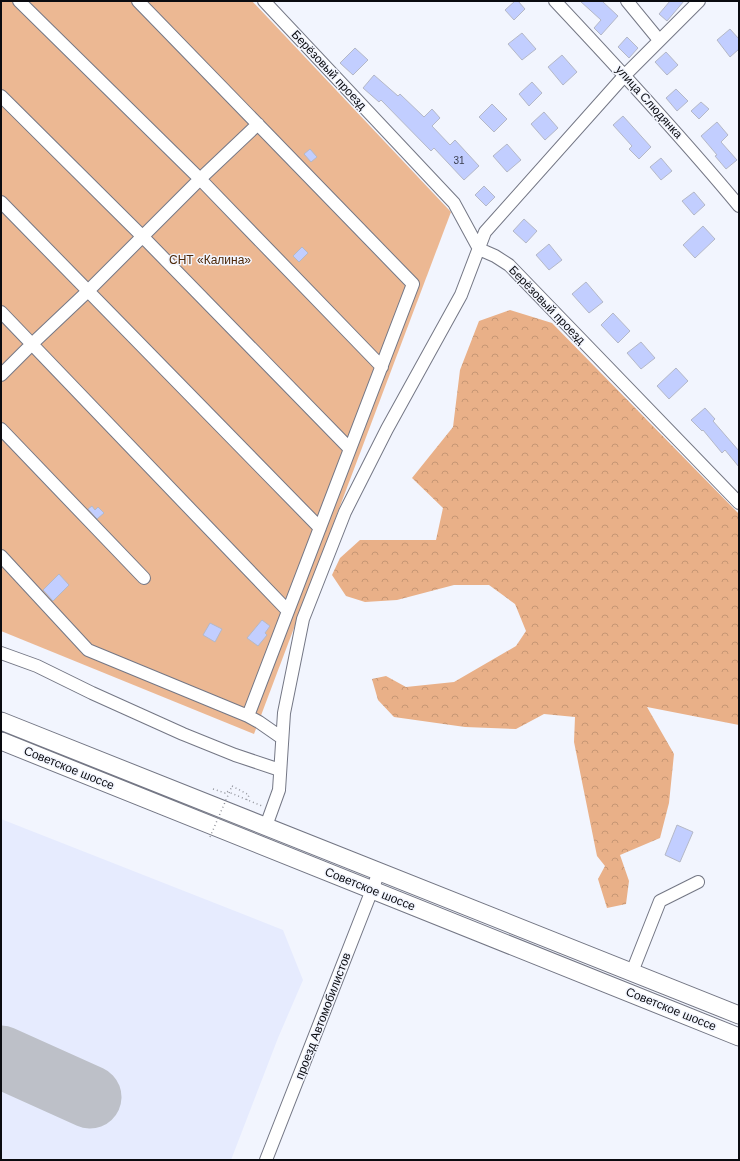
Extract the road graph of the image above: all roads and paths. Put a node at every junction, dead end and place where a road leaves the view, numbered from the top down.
1 (18, 1) edge
2 (138, 1) edge
3 (264, 1) edge
4 (555, 1) edge
5 (627, 1) edge
6 (699, 1) edge
7 (659, 40) junction
8 (625, 75) junction
9 (1, 96) edge
10 (258, 124) junction
11 (200, 179) junction
12 (1, 202) edge
13 (739, 206) edge
14 (143, 237) junction
15 (479, 249) junction
16 (88, 291) junction
17 (1, 312) edge
18 (32, 344) junction
19 (382, 367) junction
20 (1, 375) edge
21 (1, 429) edge
22 (350, 449) junction
23 (739, 503) edge
24 (320, 528) junction
25 (1, 556) edge
26 (144, 578) dead end
27 (288, 611) junction
28 (1, 653) edge
29 (248, 716) junction
30 (1, 721) edge
31 (282, 738) junction
32 (1, 741) edge
33 (280, 770) junction
34 (213, 789) dead end
35 (247, 800) junction
36 (275, 800) junction
37 (266, 826) junction
38 (210, 837) dead end
39 (379, 872) junction
40 (698, 882) dead end
41 (372, 889) junction
42 (632, 972) junction
43 (739, 1015) edge
44 (739, 1037) edge
45 (266, 1160) edge

1 - 11 street
2 - 10 street
3 - 15 street, Берёзовый проезд
4 - 8 street, улица Слюдянка
5 - 7 street
6 - 7 street
7 - 8 street
8 - 13 street, улица Слюдянка
8 - 15 street
9 - 14 street
10 - 11 street
10 - 19 street
11 - 14 street
11 - 19 street
12 - 16 street
14 - 16 street
14 - 22 street
15 - 23 street, Берёзовый проезд
15 - 31 street
16 - 18 street
16 - 24 street
17 - 18 street
18 - 20 street
18 - 27 street
19 - 22 street
21 - 26 street
22 - 24 street
24 - 27 street
25 - 29 street
27 - 29 street
28 - 33 street
29 - 31 street
30 - 37 highway, Советское шоссе
31 - 33 street
32 - 41 highway, Советское шоссе
33 - 36 street
34 - 35 path
35 - 36 path
35 - 38 path, bridge
36 - 37 street
37 - 39 highway, Советское шоссе
39 - 41 street, проезд Автомобилистов
39 - 42 highway, Советское шоссе
40 - 42 street
41 - 44 highway, Советское шоссе
41 - 45 street, проезд Автомобилистов
42 - 43 highway, Советское шоссе

